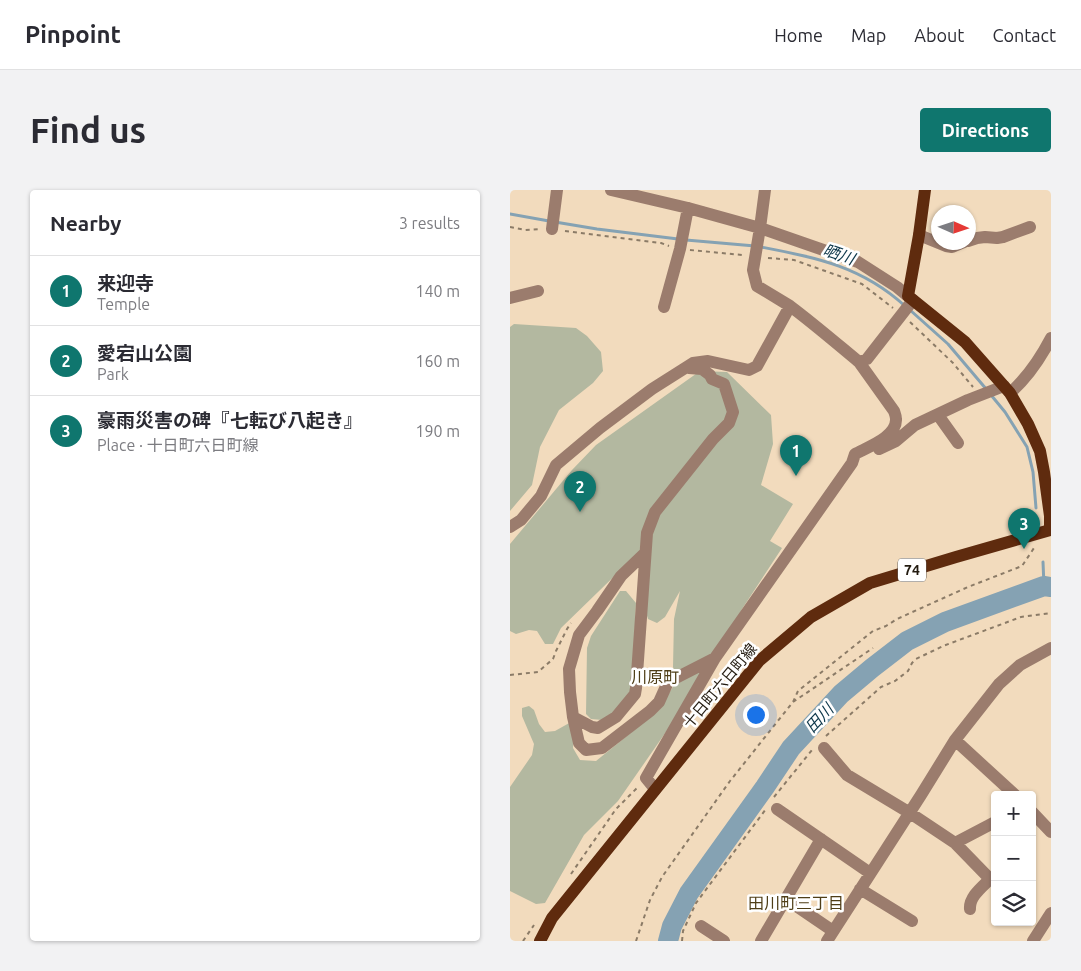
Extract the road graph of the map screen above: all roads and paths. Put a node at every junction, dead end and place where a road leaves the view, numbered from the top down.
1 (558, 190) edge
2 (611, 190) edge
3 (765, 190) edge
4 (925, 190) edge
5 (688, 208) junction
6 (1030, 226) dead end
7 (552, 229) dead end
8 (759, 233) junction
9 (919, 236) junction
10 (976, 238) edge
11 (931, 240) edge
12 (538, 291) dead end
13 (510, 298) edge
14 (911, 298) junction
15 (790, 306) junction
16 (664, 307) dead end
17 (1050, 344) edge
18 (859, 362) junction
19 (686, 368) junction
20 (1007, 390) junction
21 (938, 415) junction
22 (958, 443) dead end
23 (852, 463) junction
24 (510, 528) edge
25 (1051, 532) edge
26 (1035, 546) dead end
27 (645, 553) junction
28 (1051, 613) edge
29 (873, 648) dead end
30 (1051, 648) edge
31 (715, 658) junction
32 (793, 702) junction
33 (572, 717) junction
34 (955, 740) junction
35 (821, 745) junction
36 (646, 778) junction
37 (655, 789) junction
38 (1011, 791) edge
39 (773, 804) junction
40 (910, 813) junction
41 (1036, 816) edge
42 (991, 824) edge
43 (1051, 832) edge
44 (821, 839) junction
45 (955, 843) junction
46 (870, 874) junction
47 (569, 876) dead end
48 (860, 889) junction
49 (786, 899) junction
50 (970, 909) dead end
51 (1051, 913) edge
52 (537, 920) dead end
53 (912, 921) dead end
54 (701, 926) dead end
55 (830, 936) edge
56 (523, 941) edge
57 (540, 941) edge
58 (636, 941) edge
59 (682, 941) edge
60 (724, 941) edge
61 (761, 941) edge
62 (1032, 941) edge

1 - 7 street
2 - 5 street
3 - 8 street
4 - 9 main road
5 - 8 street
5 - 16 street
6 - 10 street
8 - 14 street
8 - 15 street
9 - 11 street
9 - 14 main road
12 - 13 street
14 - 18 street
14 - 20 main road, 十日町六日町線 / 74
15 - 18 street
15 - 19 street
17 - 20 street
18 - 23 street
19 - 24 street
19 - 27 street
20 - 21 street
20 - 25 main road, 十日町六日町線 / 74
21 - 22 street
21 - 23 street
23 - 31 street
25 - 37 main road, 十日町六日町線 / 74
26 - 32 path
27 - 33 street
27 - 33 street
28 - 35 path
29 - 32 path
30 - 34 street
31 - 33 street
31 - 36 street
32 - 58 path
34 - 38 street
34 - 40 street
35 - 39 path
35 - 40 street
36 - 37 street
36 - 47 path
37 - 57 main road, 十日町六日町線 / 74
39 - 44 street
39 - 59 path
40 - 45 street
40 - 46 street
41 - 43 street
42 - 45 street
44 - 46 street
44 - 49 street
45 - 50 street
46 - 48 street
48 - 53 street
48 - 55 street
49 - 55 street
49 - 61 street
51 - 62 street
52 - 56 path
54 - 60 street

